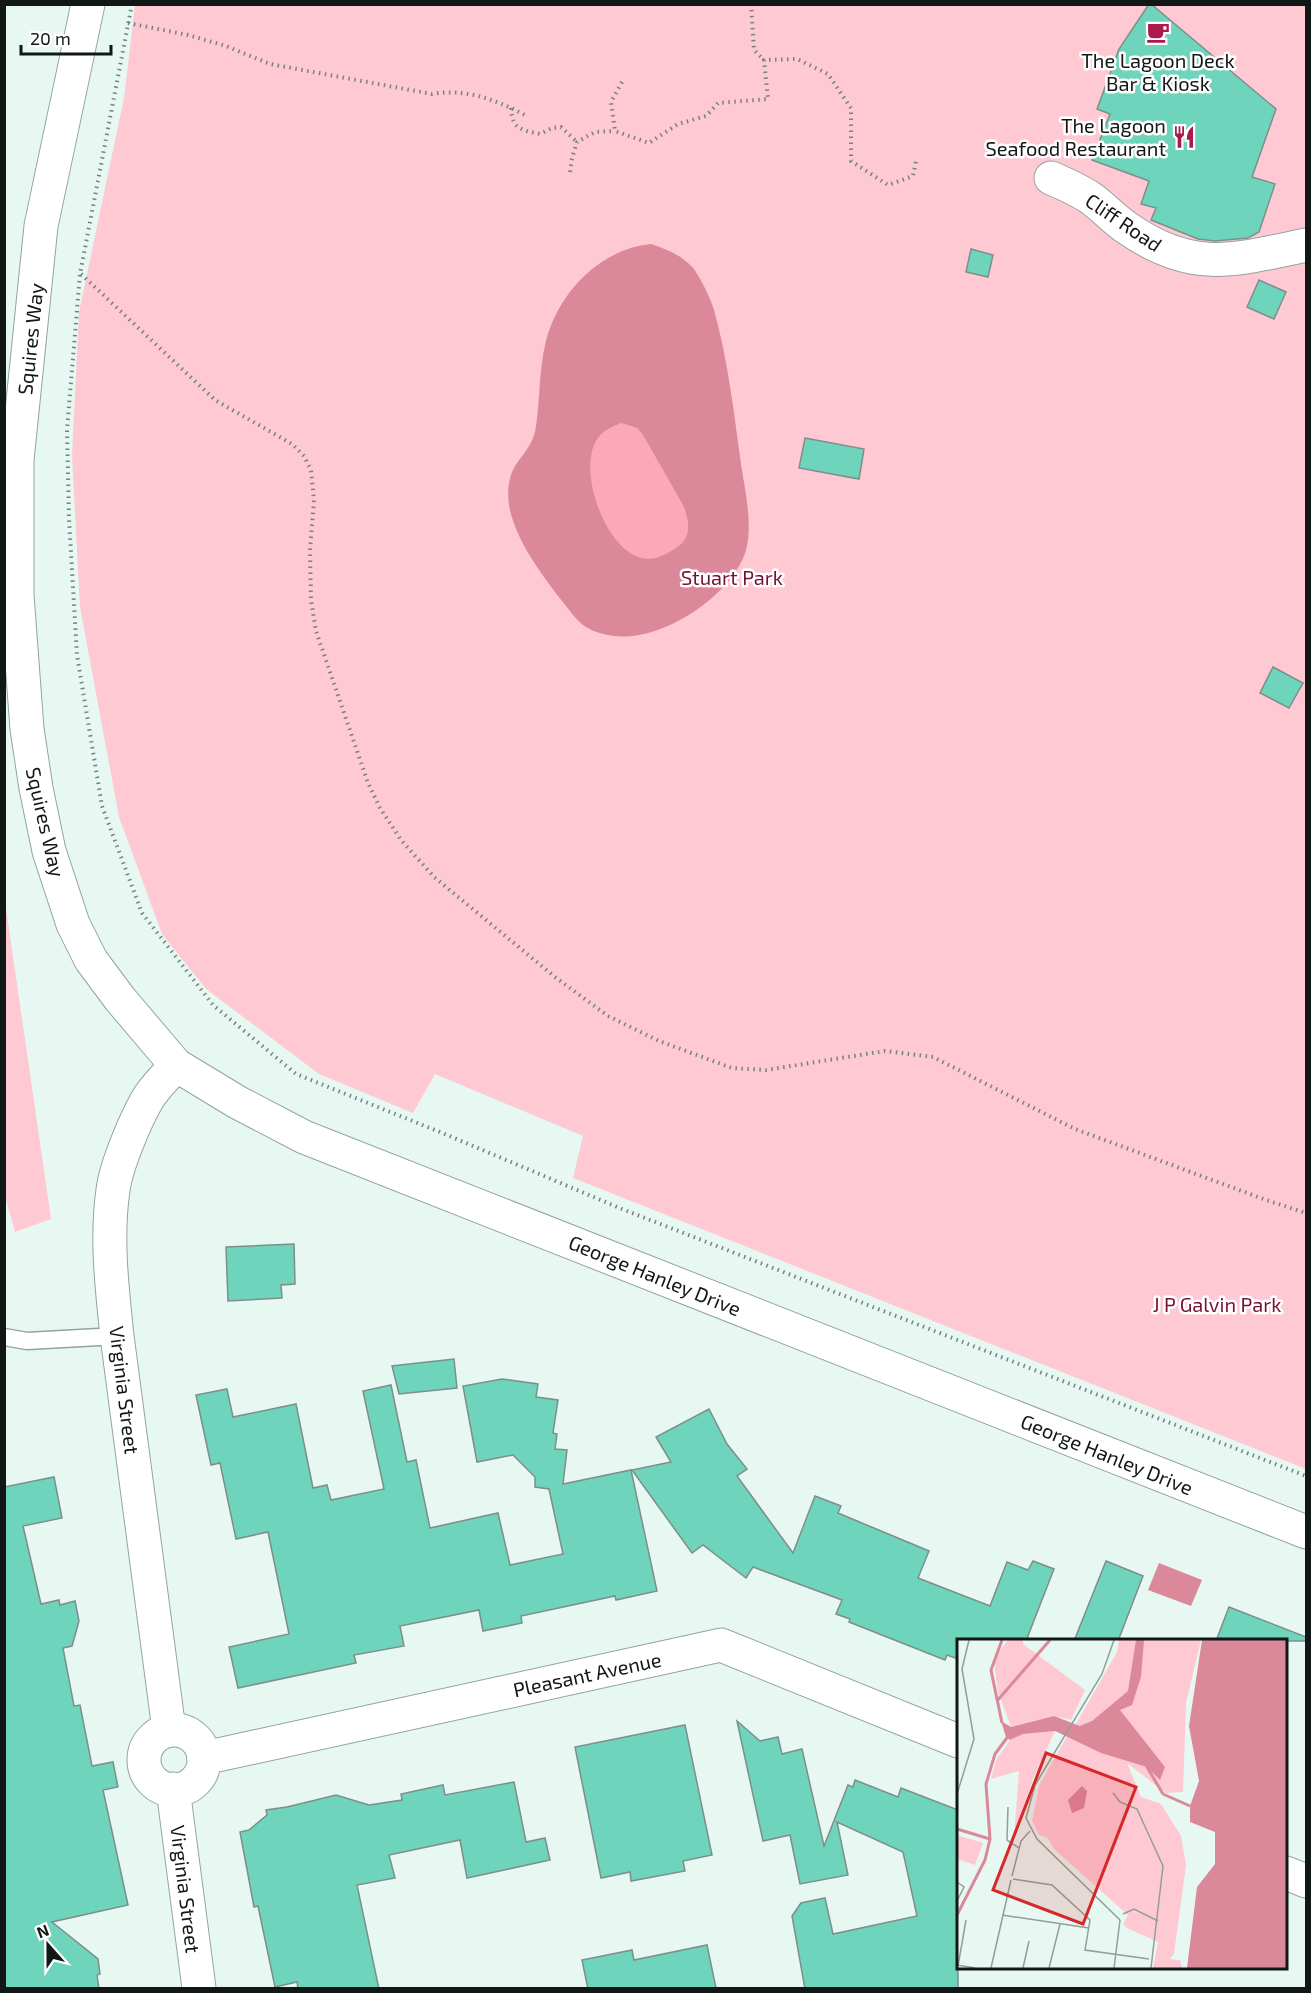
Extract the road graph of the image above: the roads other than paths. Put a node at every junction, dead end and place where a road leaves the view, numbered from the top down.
1 (88, 4) edge
2 (1051, 178) dead end
3 (1306, 245) edge
4 (73, 924) joint
5 (176, 1065) junction
6 (117, 1336) junction
7 (4, 1337) edge
8 (1306, 1532) edge
9 (170, 1730) junction
10 (957, 1741) edge
11 (204, 1758) junction
12 (173, 1789) junction
13 (1287, 1873) edge
14 (1306, 1881) edge
15 (199, 1989) edge

1 - 4 main road, Squires Way
2 - 3 main road, Cliff Road
4 - 5 main road, George Hanley Drive
5 - 6 main road, Virginia Street
5 - 8 main road, George Hanley Drive
6 - 7 lane
6 - 9 main road, Virginia Street
9 - 11 main road
9 - 12 main road
10 - 11 main road, Pleasant Avenue
11 - 12 main road
12 - 15 main road, Virginia Street
13 - 14 main road

